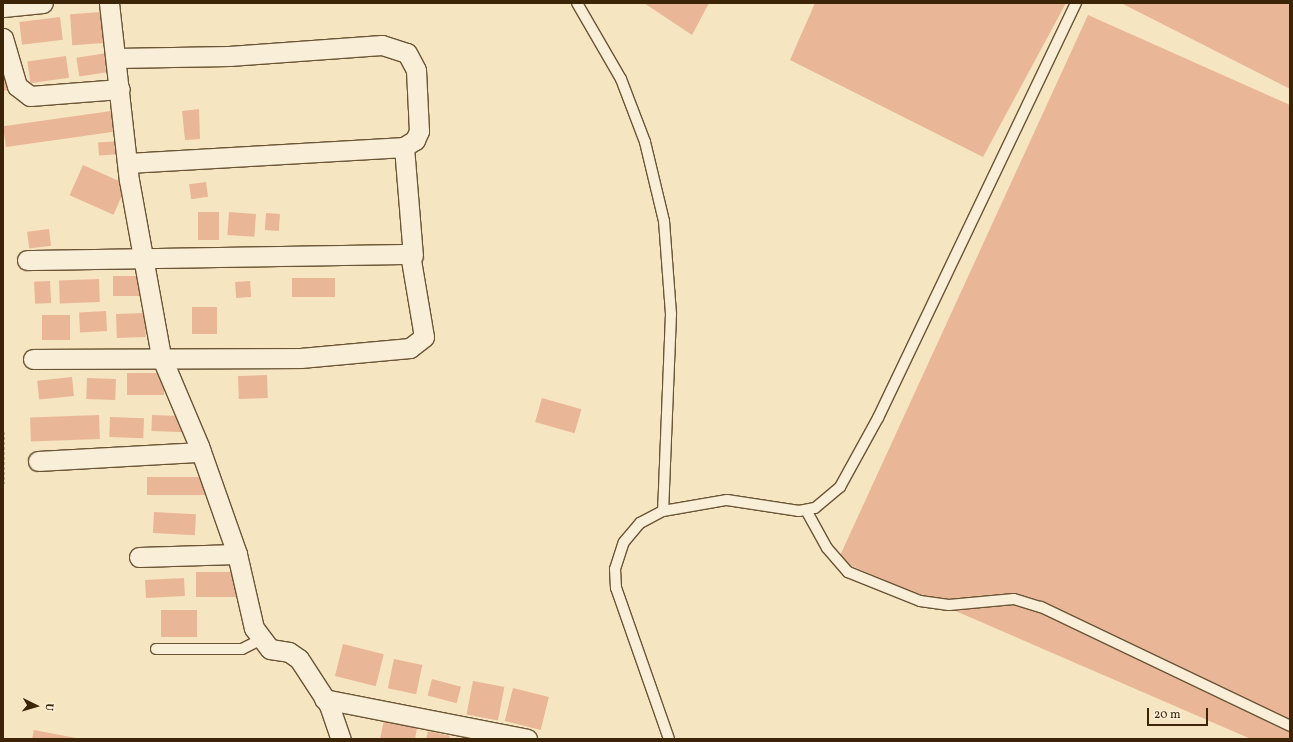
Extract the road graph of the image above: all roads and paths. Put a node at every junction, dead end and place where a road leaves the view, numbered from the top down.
1 (43, 3) edge
2 (109, 3) edge
3 (576, 3) edge
4 (1076, 3) edge
5 (3, 7) edge
6 (3, 38) edge
7 (116, 58) junction
8 (120, 89) junction
9 (404, 146) junction
10 (128, 163) junction
11 (413, 256) junction
12 (27, 260) dead end
13 (143, 260) junction
14 (161, 356) junction
15 (33, 359) dead end
16 (3, 432) edge
17 (201, 452) junction
18 (38, 461) dead end
19 (3, 484) edge
20 (806, 510) junction
21 (663, 511) junction
22 (237, 554) junction
23 (139, 557) dead end
24 (260, 640) junction
25 (156, 649) dead end
26 (324, 699) junction
27 (1290, 726) edge
28 (341, 739) edge
29 (527, 739) edge
30 (669, 739) edge

1 - 5 street
2 - 7 street
3 - 21 lane
4 - 20 lane
6 - 8 street
7 - 8 street
7 - 9 street
8 - 10 street
9 - 10 street
9 - 11 street
10 - 13 street
11 - 13 street
11 - 14 street
12 - 13 street
13 - 14 street
14 - 15 street
14 - 17 street
16 - 19 path
17 - 18 street
17 - 22 street
20 - 21 lane
20 - 27 lane
21 - 30 lane
22 - 23 street
22 - 24 street
24 - 25 lane
24 - 26 street
26 - 28 street
26 - 29 street

